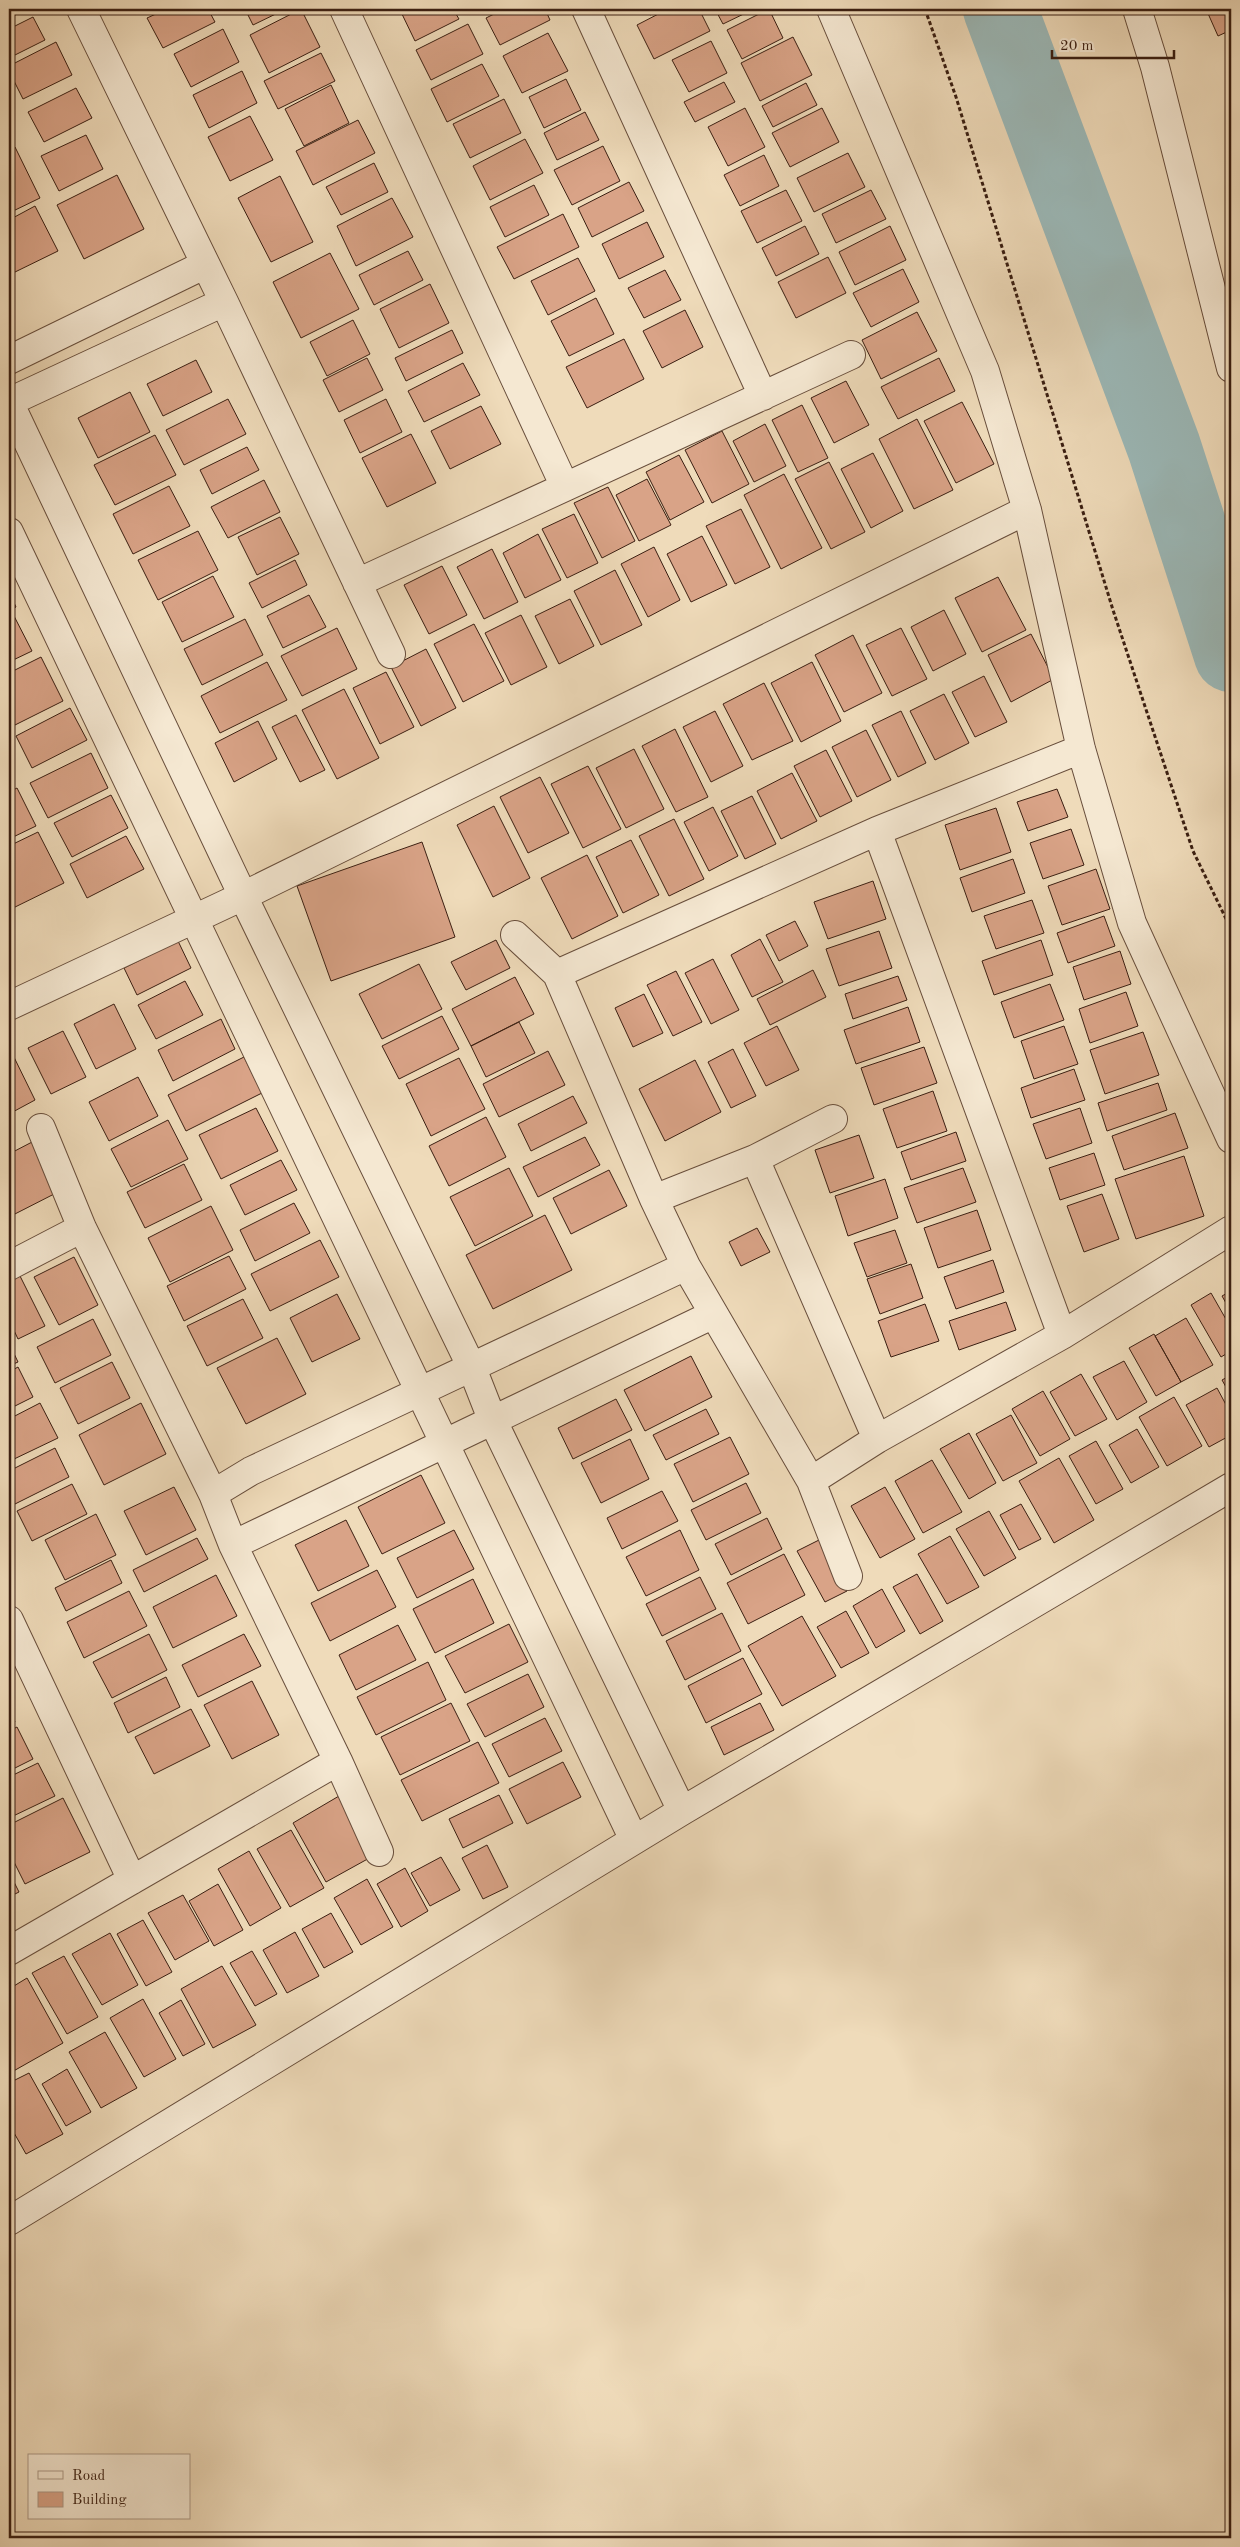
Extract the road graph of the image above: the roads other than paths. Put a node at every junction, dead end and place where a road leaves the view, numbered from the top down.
1 (81, 9) edge
2 (344, 9) edge
3 (586, 9) edge
4 (831, 9) edge
5 (1137, 9) edge
6 (204, 265) junction
7 (224, 302) junction
8 (851, 355) dead end
9 (9, 360) edge
10 (1231, 368) edge
11 (763, 396) junction
12 (9, 402) edge
13 (565, 487) junction
14 (1027, 510) junction
15 (9, 532) edge
16 (357, 583) junction
17 (391, 654) dead end
18 (1081, 749) junction
19 (877, 832) junction
20 (243, 896) junction
21 (193, 920) junction
22 (515, 935) dead end
23 (557, 974) junction
24 (9, 1006) edge
25 (833, 1120) dead end
26 (41, 1128) dead end
27 (1231, 1139) edge
28 (755, 1159) junction
29 (654, 1200) junction
30 (82, 1228) junction
31 (1231, 1230) edge
32 (9, 1266) edge
33 (686, 1266) junction
34 (712, 1315) junction
35 (1062, 1335) junction
36 (472, 1368) junction
37 (421, 1393) junction
38 (492, 1419) junction
39 (877, 1439) junction
40 (443, 1443) junction
41 (811, 1481) junction
42 (1231, 1487) edge
43 (213, 1494) junction
44 (234, 1545) junction
45 (848, 1576) dead end
46 (9, 1620) edge
47 (338, 1761) junction
48 (682, 1811) junction
49 (634, 1840) junction
50 (379, 1852) dead end
51 (132, 1880) junction
52 (9, 1951) edge
53 (9, 2221) edge

1 - 6 street
2 - 13 street
3 - 11 street
4 - 14 street
5 - 10 street
6 - 7 street
6 - 9 street
7 - 12 street
7 - 16 street
8 - 11 street
11 - 13 street
12 - 20 street
13 - 16 street
14 - 18 street
14 - 20 street
15 - 21 street
16 - 17 street
18 - 19 street
18 - 27 street
19 - 23 street
19 - 35 street
20 - 21 street
20 - 36 street
21 - 24 street
21 - 37 street
22 - 23 street
23 - 29 street
25 - 28 street
26 - 30 street
28 - 29 street
28 - 39 street
29 - 33 street
30 - 32 street
30 - 43 street
31 - 35 street
33 - 34 street
33 - 36 street
34 - 38 street
34 - 41 street
35 - 39 street
36 - 37 street
36 - 38 street
37 - 40 street
37 - 43 street
38 - 40 street
38 - 48 street
39 - 41 street
40 - 44 street
40 - 49 street
41 - 45 street
42 - 48 street
43 - 44 street
44 - 47 street
46 - 51 street
47 - 50 street
47 - 51 street
48 - 49 street
49 - 53 street
51 - 52 street

